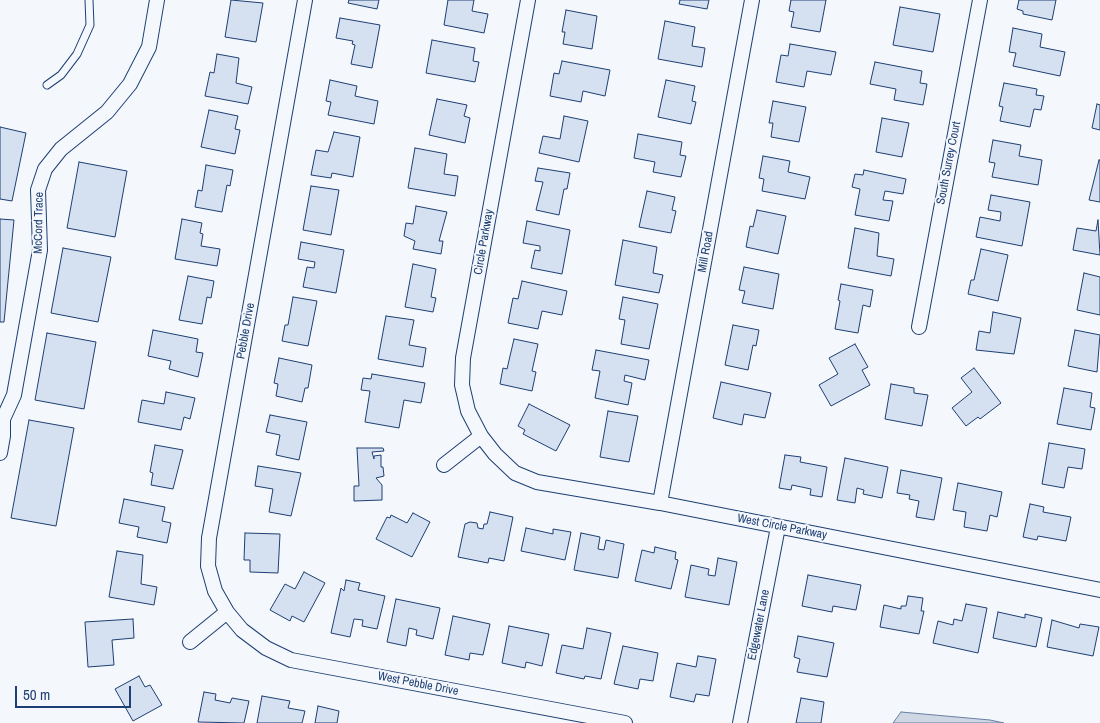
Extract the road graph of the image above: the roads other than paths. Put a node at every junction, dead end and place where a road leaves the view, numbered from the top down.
1 (90, 0) edge
2 (156, 0) edge
3 (305, 0) edge
4 (528, 0) edge
5 (752, 0) edge
6 (980, 0) edge
7 (47, 84) dead end
8 (919, 326) dead end
9 (2, 419) edge
10 (480, 436) junction
11 (0, 453) edge
12 (444, 465) dead end
13 (660, 503) junction
14 (778, 527) junction
15 (1100, 590) edge
16 (227, 612) junction
17 (190, 642) dead end
18 (625, 723) edge
19 (740, 723) edge

1 - 7 lane
2 - 9 street, McCord Trace
3 - 16 street, Pebble Drive
4 - 10 street, Circle Parkway
5 - 13 street, Mill Road
6 - 8 street, South Surrey Court
9 - 11 street, McCord Trace
10 - 12 street
10 - 13 street, West Circle Parkway
13 - 14 street, West Circle Parkway
14 - 15 street, West Circle Parkway
14 - 19 street, Edgewater Lane
16 - 17 street
16 - 18 street, West Pebble Drive

